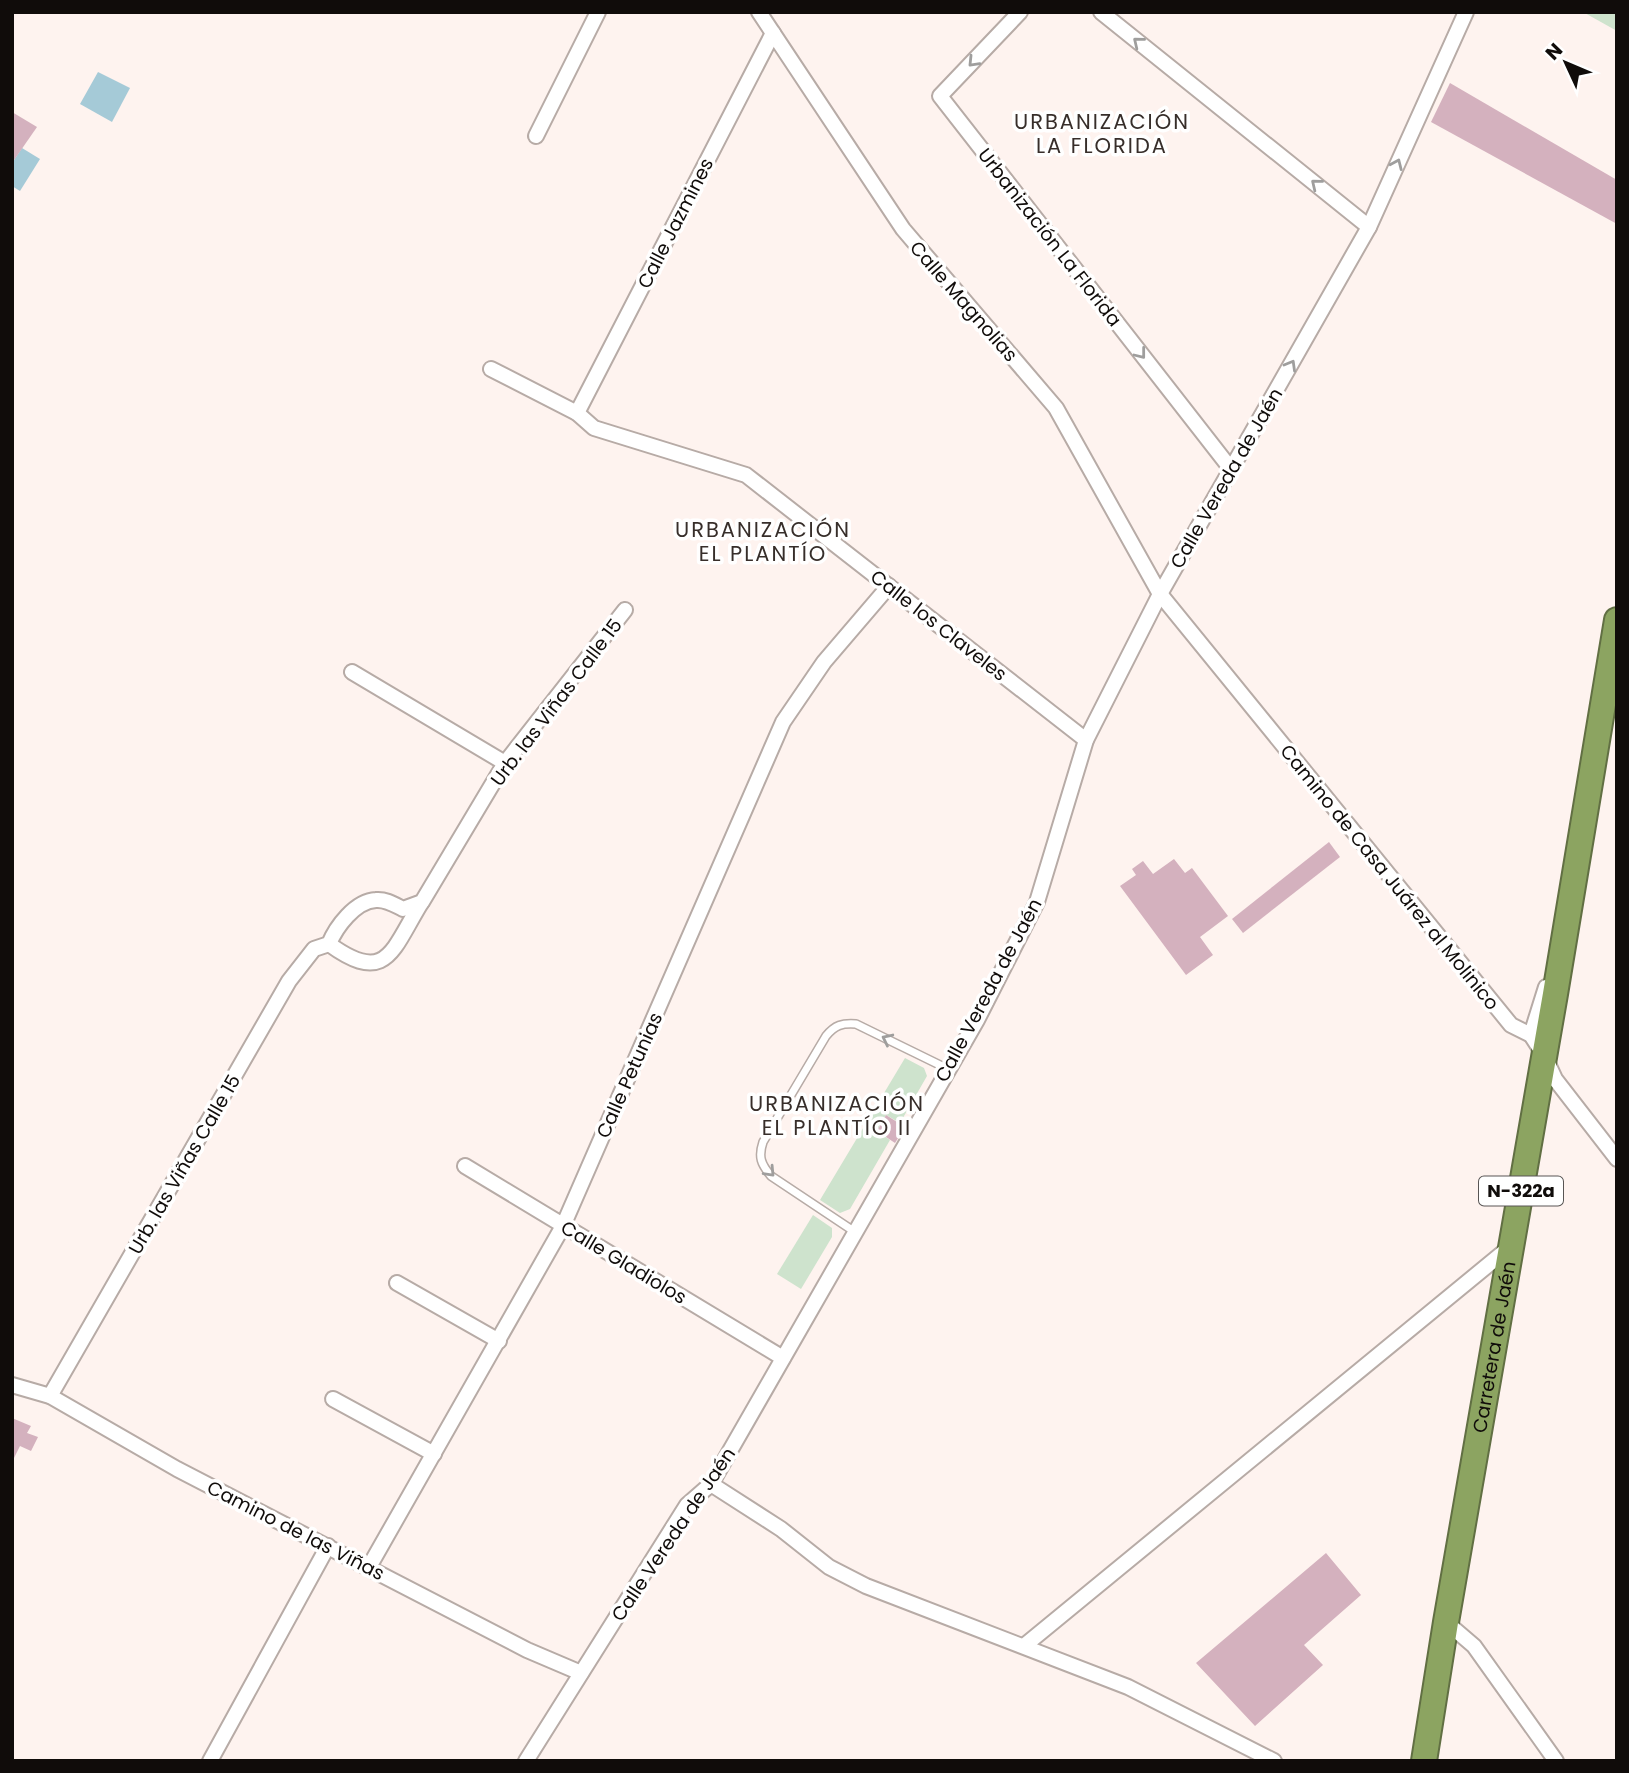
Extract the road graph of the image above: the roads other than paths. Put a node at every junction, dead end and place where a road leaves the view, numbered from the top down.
1 (598, 12) edge
2 (759, 12) edge
3 (1020, 12) edge
4 (1101, 12) edge
5 (1466, 12) edge
6 (773, 33) junction
7 (536, 135) dead end
8 (1369, 227) junction
9 (491, 369) dead end
10 (577, 413) junction
11 (1231, 469) junction
12 (889, 586) junction
13 (1160, 594) junction
14 (625, 610) dead end
15 (1617, 620) edge
16 (352, 672) dead end
17 (1086, 740) junction
18 (505, 763) junction
19 (422, 902) junction
20 (329, 944) junction
21 (1537, 1045) junction
22 (948, 1069) junction
23 (1617, 1159) edge
24 (465, 1166) dead end
25 (563, 1226) junction
26 (855, 1232) junction
27 (1511, 1245) junction
28 (397, 1283) dead end
29 (499, 1341) junction
30 (783, 1358) junction
31 (12, 1385) edge
32 (50, 1396) junction
33 (333, 1399) dead end
34 (434, 1454) junction
35 (711, 1484) junction
36 (328, 1546) junction
37 (369, 1567) junction
38 (1446, 1622) junction
39 (1024, 1646) junction
40 (581, 1673) junction
41 (210, 1761) edge
42 (526, 1761) edge
43 (1274, 1761) edge
44 (1424, 1761) edge
45 (1556, 1761) edge

1 - 7 street
2 - 6 street, Calle Magnolias
3 -> 11 street, Urbanización La Florida
8 -> 4 street
8 -> 5 street, Calle Vereda de Jaén
6 - 10 street, Calle Jazmines
6 - 13 street, Calle Magnolias
11 -> 8 street, Calle Vereda de Jaén
9 - 10 street, Calle los Claveles
10 - 12 street, Calle los Claveles
11 - 13 street, Calle Vereda de Jaén
12 - 17 street, Calle los Claveles
12 - 25 street, Calle Petunias
13 - 17 street, Calle Vereda de Jaén
13 - 21 street, Camino de Casa Juárez al Molinico
14 - 18 street, Urb. las Viñas Calle 15
15 - 21 highway, Carretera de Jaén / N-322a
16 - 18 street
17 - 22 street, Calle Vereda de Jaén
18 - 19 street, Urb. las Viñas Calle 15
19 - 20 street, Urb. las Viñas Calle 15
19 - 20 street, Urb. las Viñas Calle 15
20 - 32 street, Urb. las Viñas Calle 15
21 - 23 street, Camino de Casa Juárez al Molinico
21 - 27 highway, Carretera de Jaén / N-322a
22 - 26 street, Calle Vereda de Jaén
22 -> 26 lane
24 - 25 street, Calle Gladiolos
25 - 29 street, Calle Petunias
25 - 30 street, Calle Gladiolos
26 - 30 street, Calle Vereda de Jaén
27 - 38 highway, Carretera de Jaén / N-322a
27 - 39 street
28 - 29 street
29 - 34 street, Calle Petunias
30 - 35 street, Calle Vereda de Jaén
31 - 32 street, Camino de las Viñas
32 - 36 street, Camino de las Viñas
33 - 34 street
34 - 37 street, Calle Petunias
35 - 39 street
35 - 40 street, Calle Vereda de Jaén
36 - 37 street, Camino de las Viñas
36 - 41 street
37 - 40 street, Camino de las Viñas
38 - 44 highway, Carretera de Jaén / N-322a
38 - 45 street
39 - 43 street
40 - 42 street, Calle Vereda de Jaén

